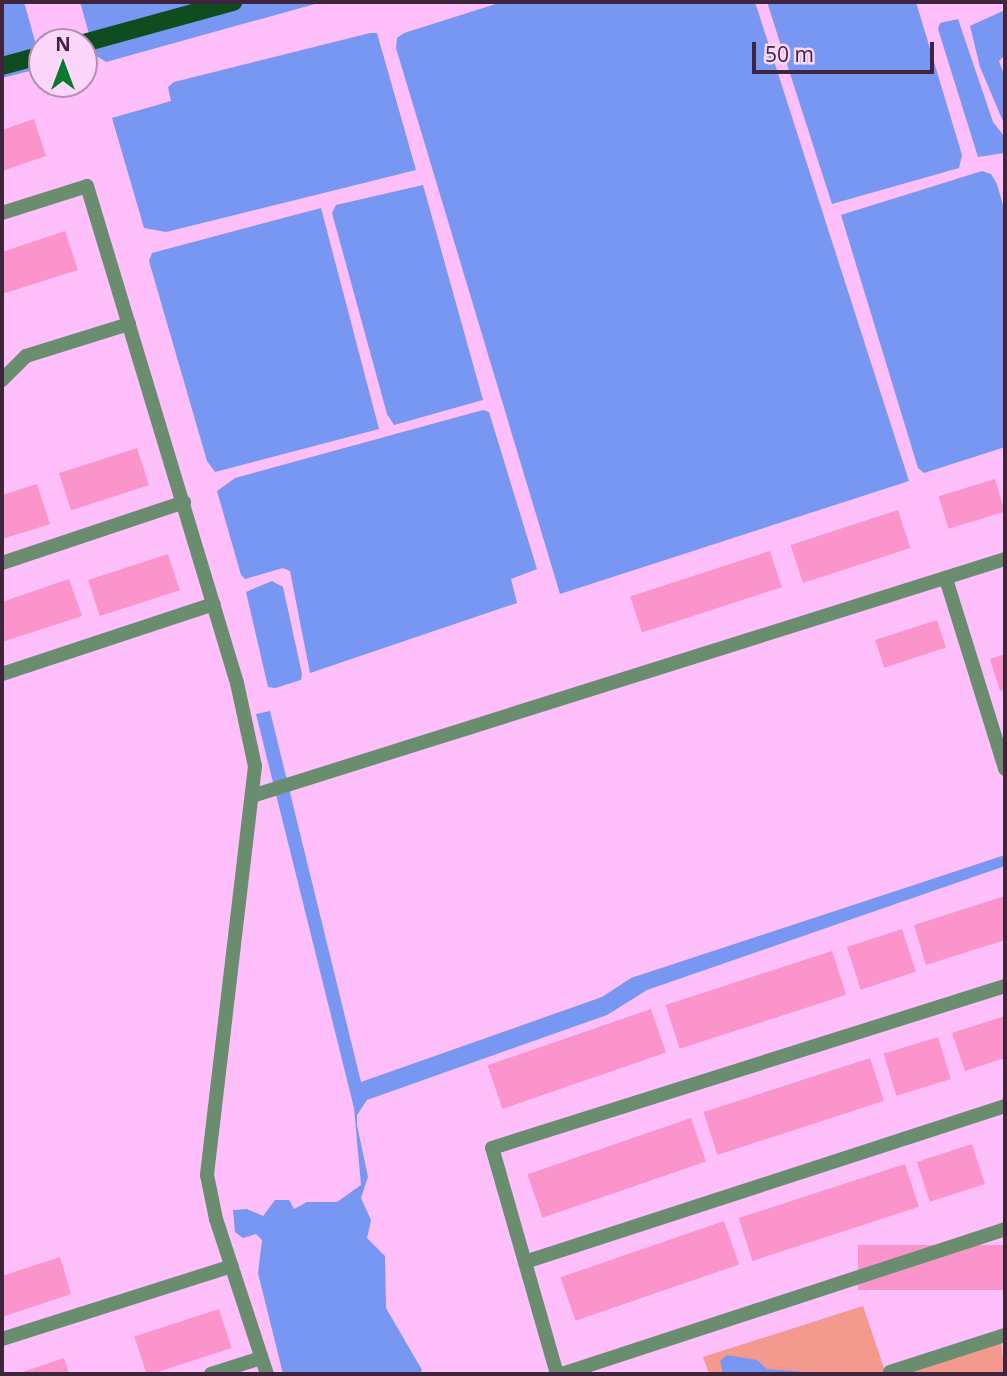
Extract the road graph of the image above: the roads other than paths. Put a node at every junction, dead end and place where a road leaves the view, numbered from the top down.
1 (233, 2) edge
2 (98, 39) edge
3 (28, 59) edge
4 (2, 66) edge
5 (2, 213) edge
6 (129, 324) junction
7 (2, 380) edge
8 (184, 502) junction
9 (1005, 559) edge
10 (2, 563) edge
11 (946, 579) junction
12 (214, 604) junction
13 (2, 674) edge
14 (1002, 747) edge
15 (1005, 769) edge
16 (251, 796) junction
17 (1005, 986) edge
18 (1005, 1106) edge
19 (1005, 1229) edge
20 (525, 1262) junction
21 (232, 1266) junction
22 (1005, 1335) edge
23 (2, 1339) edge
24 (261, 1358) junction
25 (890, 1372) dead end
26 (211, 1374) edge
27 (267, 1374) edge
28 (560, 1374) edge

1 - 2 main road
3 - 4 main road
5 - 6 street
6 - 7 street
6 - 8 street
8 - 10 street
8 - 12 street
9 - 11 street
11 - 14 street
11 - 16 street
12 - 13 street
12 - 16 street
14 - 15 street
16 - 21 street
17 - 20 street
18 - 20 street
19 - 28 street
20 - 28 street
21 - 23 street
21 - 24 street
22 - 25 street
24 - 26 street
24 - 27 street

